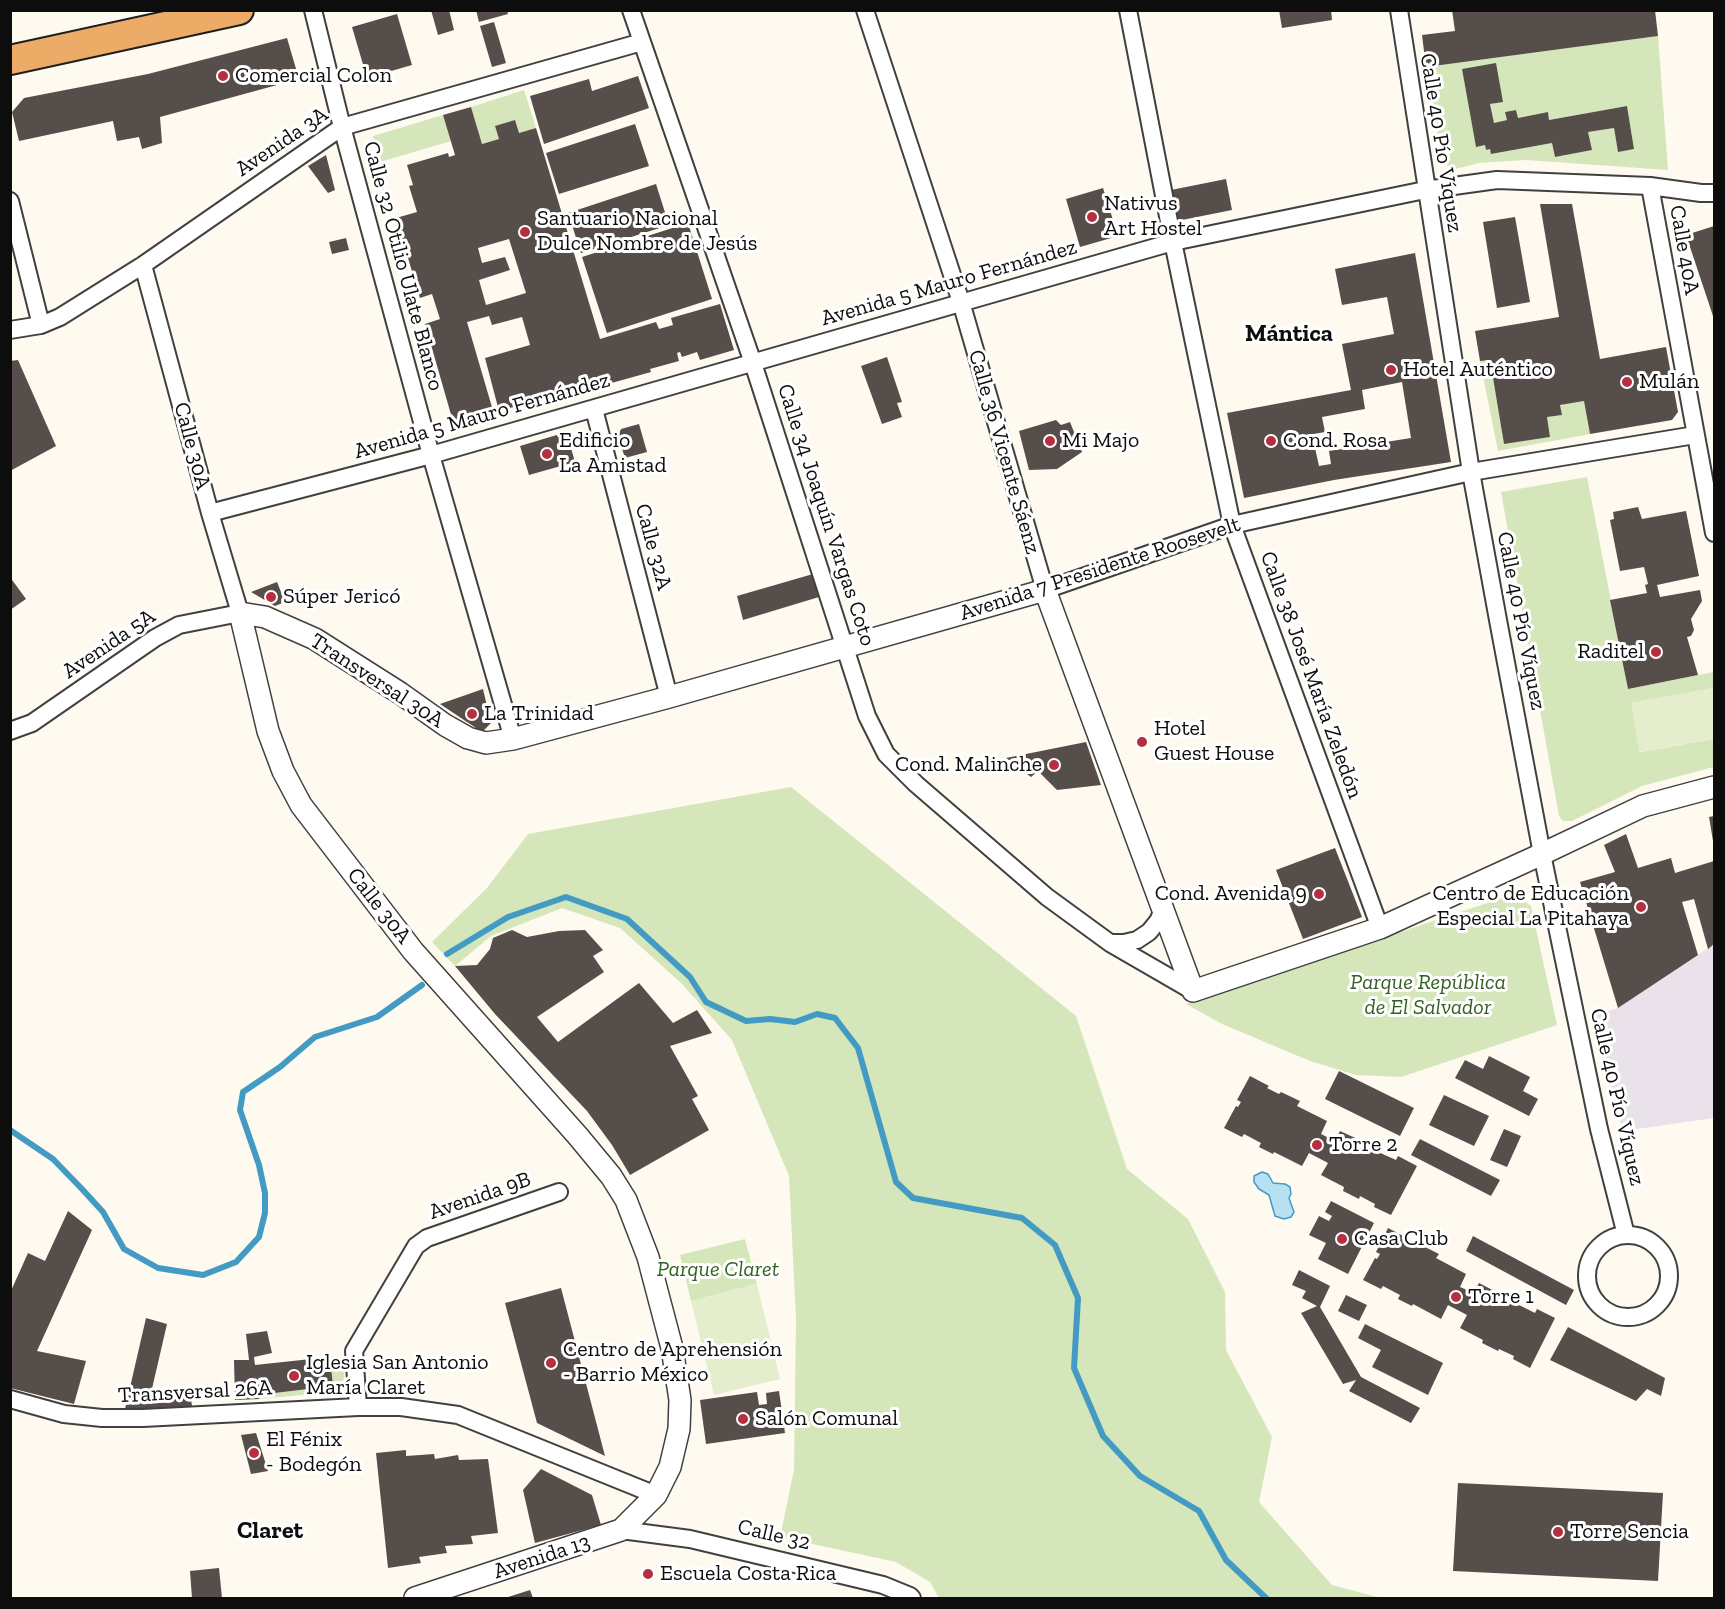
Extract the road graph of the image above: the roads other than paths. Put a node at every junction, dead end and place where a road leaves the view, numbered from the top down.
1 (239, 10) edge
2 (313, 10) edge
3 (632, 10) edge
4 (865, 10) edge
5 (1128, 10) edge
6 (1399, 10) edge
7 (642, 42) junction
8 (10, 60) edge
9 (342, 127) junction
10 (1650, 186) junction
11 (1425, 190) junction
12 (1714, 193) edge
13 (10, 201) edge
14 (1173, 242) junction
15 (143, 265) junction
16 (961, 302) junction
17 (40, 325) junction
18 (10, 330) edge
19 (753, 363) junction
20 (594, 409) junction
21 (1695, 435) junction
22 (431, 455) junction
23 (1471, 472) junction
24 (210, 513) junction
25 (1232, 525) junction
26 (1714, 533) edge
27 (1045, 590) junction
28 (240, 613) junction
29 (845, 647) junction
30 (669, 697) junction
31 (10, 732) edge
32 (513, 739) junction
33 (1714, 787) edge
34 (1542, 855) junction
35 (1164, 908) junction
36 (1380, 928) junction
37 (1110, 943) junction
38 (1193, 991) junction
39 (559, 1192) dead end
40 (1626, 1235) junction
41 (10, 1399) edge
42 (358, 1407) junction
43 (656, 1495) junction
44 (621, 1530) junction
45 (415, 1599) edge
46 (912, 1599) edge

1 - 8 highway
2 - 9 street, Calle 32 Otilio Ulate Blanco
3 - 7 street, Calle 34 Joaquín Vargas Coto
4 - 16 street, Calle 36 Vicente Sáenz
5 - 14 street, Calle 38 José María Zeledón
6 - 11 street, Calle 40 Pío Víquez
7 - 9 street, Avenida 3A
7 - 19 street, Calle 34 Joaquín Vargas Coto
9 - 15 street, Avenida 3A
9 - 22 street, Calle 32 Otilio Ulate Blanco
10 - 11 street, Avenida 5 Mauro Fernández
10 - 12 street, Avenida 5 Mauro Fernández
10 - 21 street, Calle 40A
11 - 14 street, Avenida 5 Mauro Fernández
11 - 23 street, Calle 40 Pío Víquez
13 - 17 street
14 - 16 street, Avenida 5 Mauro Fernández
14 - 25 street, Calle 38 José María Zeledón
15 - 17 street, Avenida 3A
15 - 24 street, Calle 30A
16 - 19 street, Avenida 5 Mauro Fernández
16 - 27 street, Calle 36 Vicente Sáenz
17 - 18 street, Avenida 3A
19 - 20 street, Avenida 5 Mauro Fernández
19 - 29 street, Calle 34 Joaquín Vargas Coto
20 - 22 street, Avenida 5 Mauro Fernández
20 - 30 street, Calle 32A
21 - 23 street, Avenida 7 Presidente Roosevelt
21 - 26 street, Calle 40A
22 - 24 street, Avenida 5 Mauro Fernández
22 - 32 street, Calle 32 Otilio Ulate Blanco
23 - 25 street, Avenida 7 Presidente Roosevelt
23 - 34 street, Calle 40 Pío Víquez
24 - 28 street, Calle 30A
25 - 27 street, Avenida 7 Presidente Roosevelt
25 - 36 street, Calle 38 José María Zeledón
27 - 29 street, Avenida 7 Presidente Roosevelt
27 - 35 street, Calle 36 Vicente Sáenz
28 - 31 street, Avenida 5A
28 - 32 street, Transversal 30A
28 - 43 street, Calle 30A
29 - 30 street, Avenida 7 Presidente Roosevelt
29 - 37 street, Calle 34 Joaquín Vargas Coto
30 - 32 street, Avenida 7 Presidente Roosevelt
33 - 34 street
34 - 36 street
34 - 40 street, Calle 40 Pío Víquez
35 - 37 street
35 - 38 street, Calle 36 Vicente Sáenz
36 - 38 street
37 - 38 street, Calle 34 Joaquín Vargas Coto
39 - 42 street, Avenida 9B
40 - 40 street
41 - 42 street, Transversal 26A
42 - 43 street, Transversal 26A
43 - 44 street, Avenida 13
44 - 45 street, Avenida 13
44 - 46 street, Calle 32

